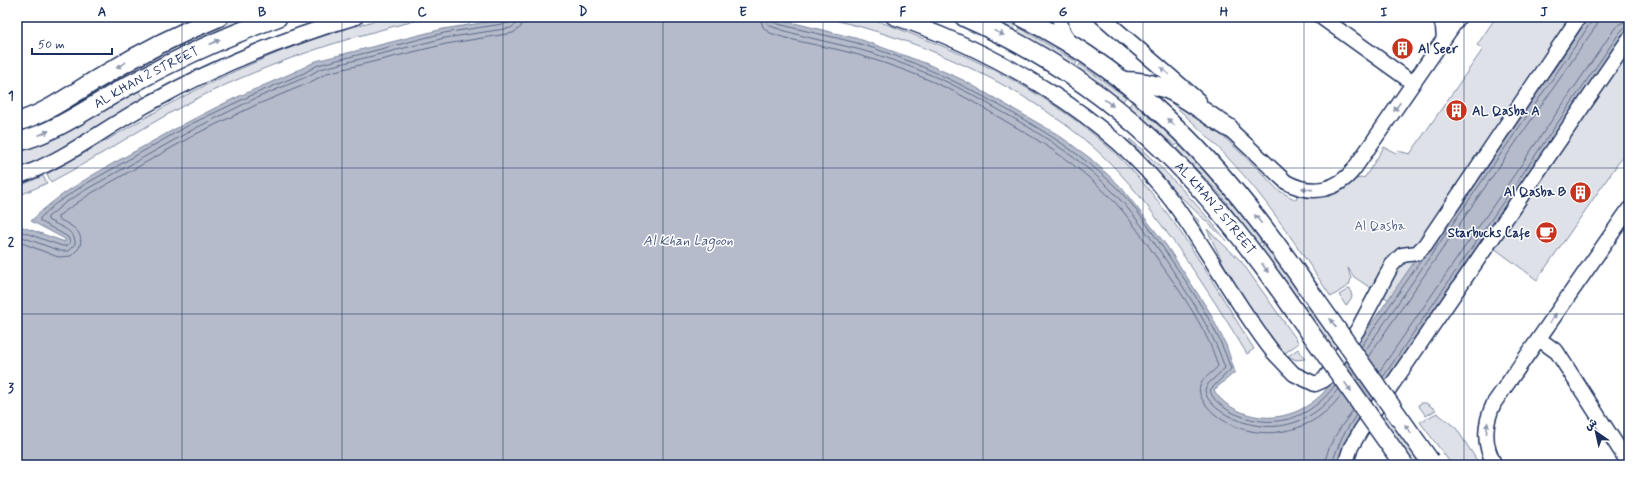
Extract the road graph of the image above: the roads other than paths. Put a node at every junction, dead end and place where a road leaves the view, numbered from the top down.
1 (219, 17) edge
2 (278, 17) edge
3 (356, 17) edge
4 (893, 17) edge
5 (964, 17) edge
6 (1022, 17) edge
7 (1059, 17) edge
8 (1102, 17) edge
9 (1321, 17) edge
10 (1440, 17) edge
11 (1459, 17) edge
12 (1579, 17) edge
13 (1444, 39) junction
14 (1629, 39) edge
15 (1070, 44) junction
16 (1122, 81) junction
17 (1413, 83) junction
18 (17, 122) edge
19 (1229, 128) junction
20 (17, 142) edge
21 (17, 177) edge
22 (1629, 209) edge
23 (1624, 219) edge
24 (1539, 339) junction
25 (1432, 463) edge
26 (1629, 464) edge
27 (1345, 465) edge
28 (1404, 465) edge
29 (1495, 465) edge

1 -> 18 main road, AL KHAN 2 STREET
20 -> 2 main road, AL KHAN 2 STREET
3 - 21 street
4 - 12 street
5 -> 28 main road, AL KHAN 2 STREET, bridge
6 - 15 main road, AL KHAN 2 STREET
7 - 15 street
19 -> 8 street
9 - 17 street
10 - 13 street
11 - 13 street
13 - 17 street
14 - 27 street
15 - 16 main road, AL KHAN 2 STREET
16 - 19 main road
25 -> 16 main road, AL KHAN 2 STREET, bridge
17 -> 19 street
22 - 23 street
24 -> 23 street
24 - 26 street
29 -> 24 street

